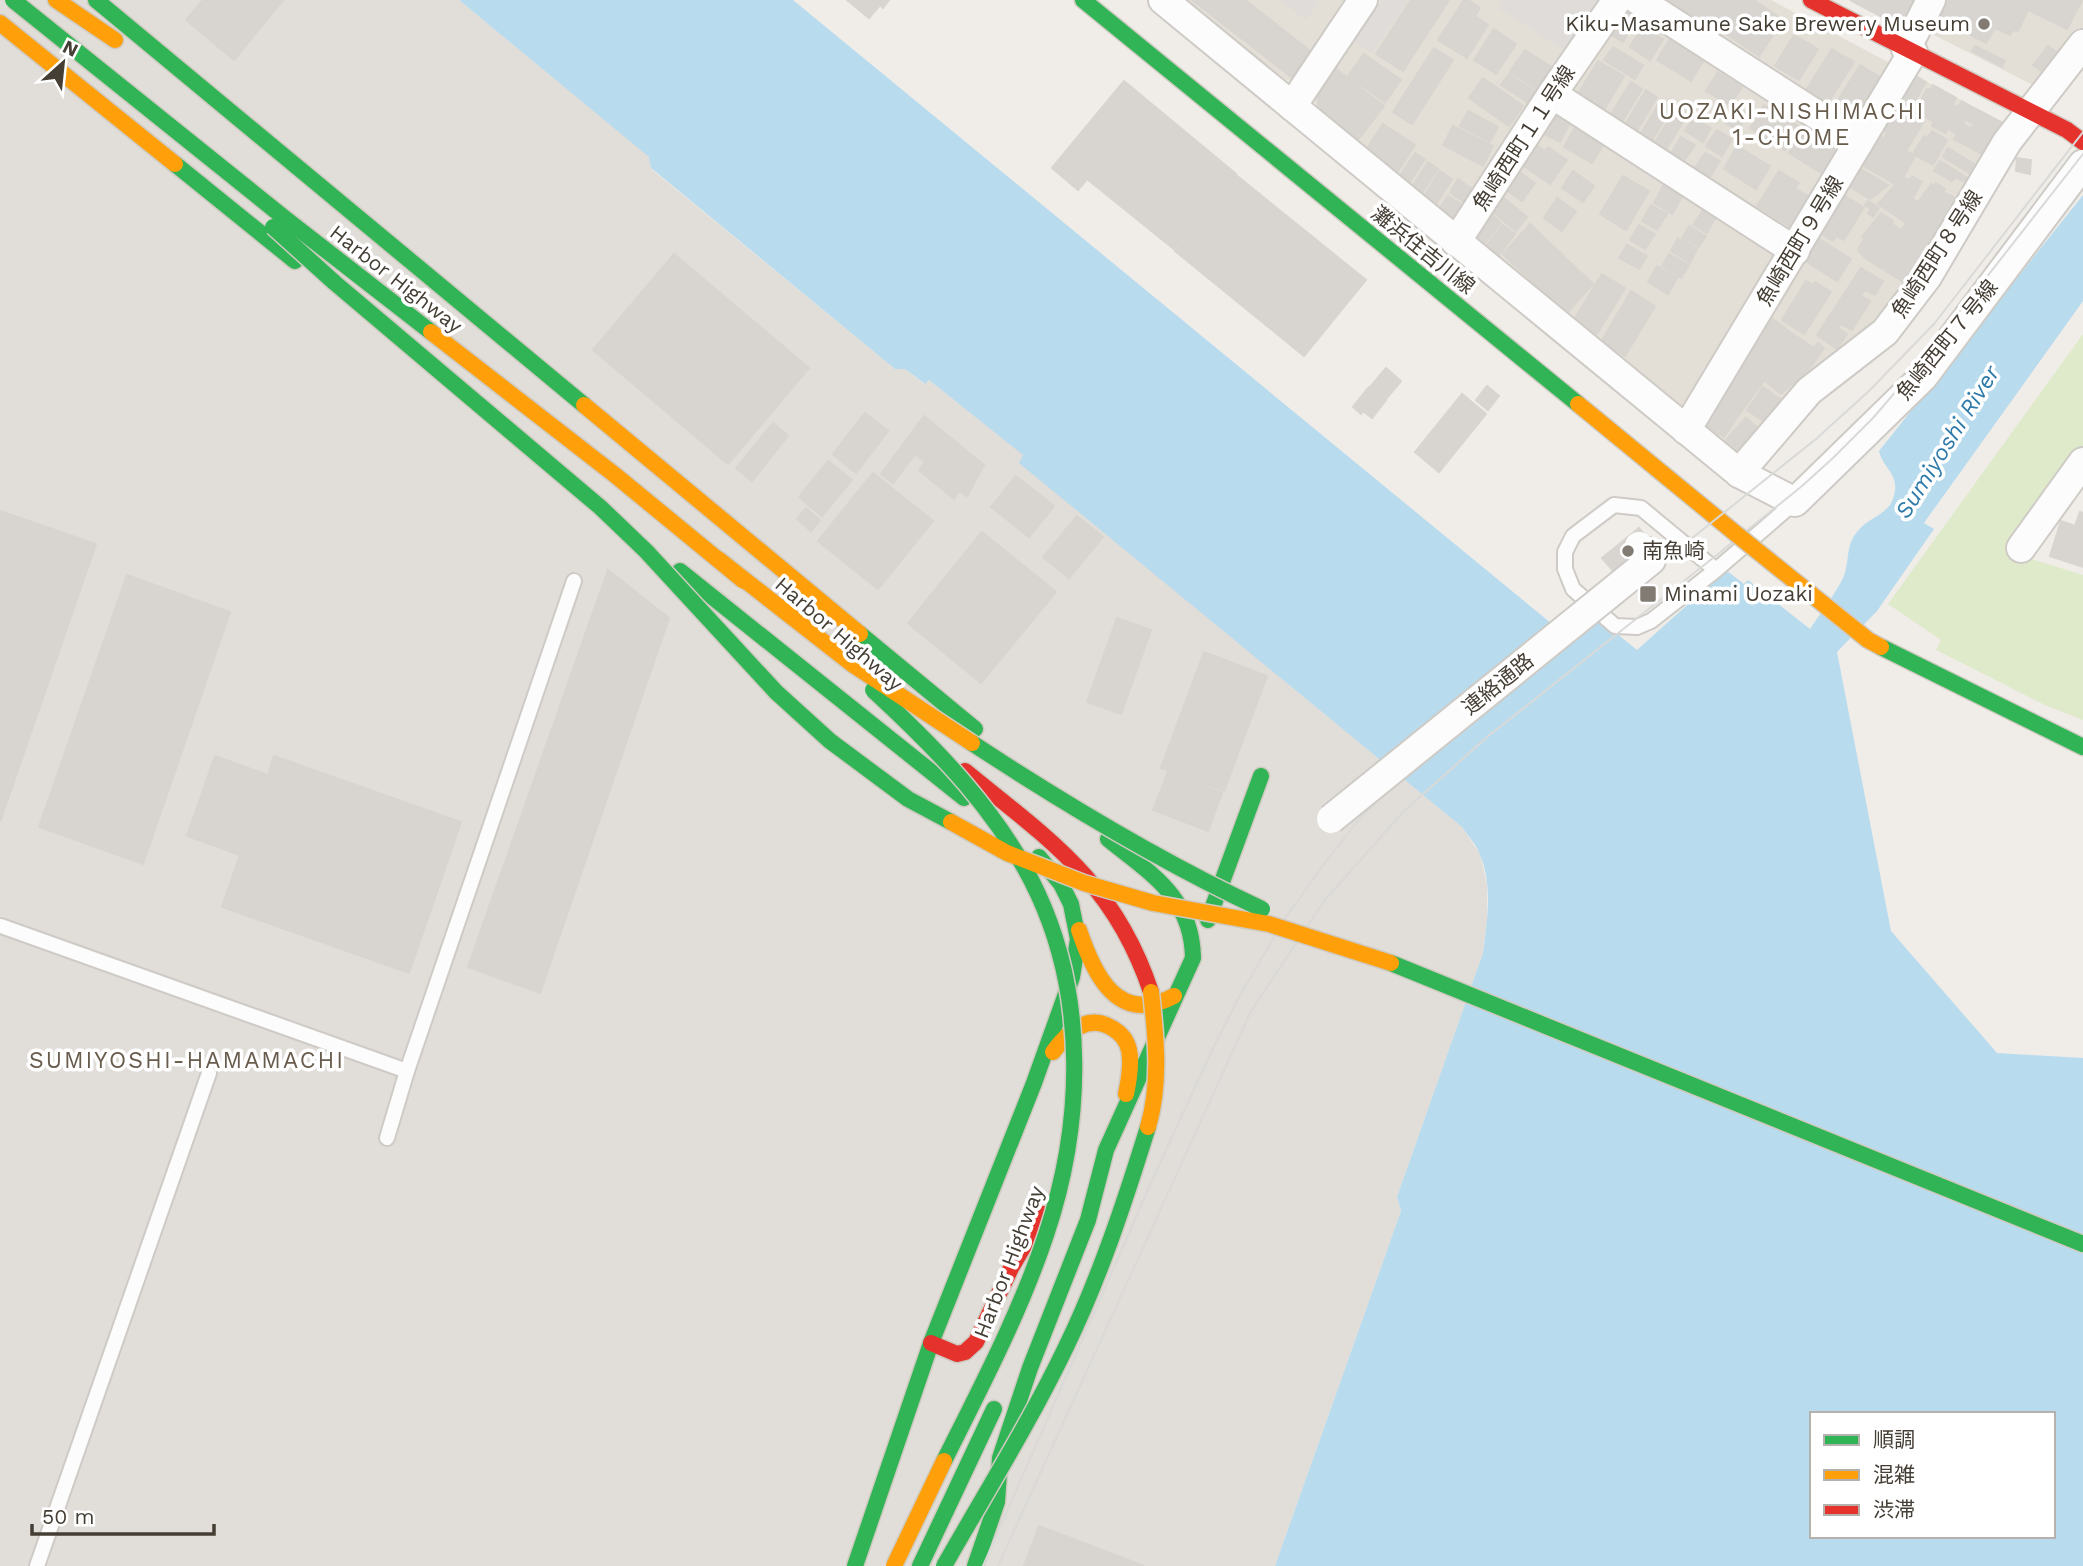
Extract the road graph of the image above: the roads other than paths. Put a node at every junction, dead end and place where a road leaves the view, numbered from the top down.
1 (13, 0) edge
2 (43, 0) edge
3 (56, 0) edge
4 (96, 0) edge
5 (1083, 0) edge
6 (1163, 0) edge
7 (1363, 0) edge
8 (1617, 0) edge
9 (1638, 0) edge
10 (1811, 0) edge
11 (1931, 0) edge
12 (0, 7) edge
13 (0, 23) edge
14 (2083, 44) edge
15 (125, 47) dead end
16 (101, 49) dead end
17 (1910, 50) junction
18 (148, 63) dead end
19 (121, 66) dead end
20 (150, 90) junction
21 (1552, 94) junction
22 (1292, 106) junction
23 (2030, 113) junction
24 (1859, 142) junction
25 (2083, 142) edge
26 (2083, 164) edge
27 (298, 166) junction
28 (273, 227) junction
29 (1456, 242) junction
30 (278, 247) junction
31 (1795, 251) junction
32 (458, 393) junction
33 (1686, 430) junction
34 (2083, 462) edge
35 (1740, 473) junction
36 (1795, 502) junction
37 (691, 545) junction
38 (1639, 546) dead end
39 (2021, 548) dead end
40 (718, 559) junction
41 (1716, 570) junction
42 (574, 581) dead end
43 (785, 632) dead end
44 (842, 679) dead end
45 (2083, 747) edge
46 (1261, 776) dead end
47 (1331, 819) dead end
48 (1075, 922) junction
49 (1, 926) edge
50 (1193, 958) junction
51 (1177, 994) junction
52 (407, 1071) junction
53 (209, 1073) dead end
54 (1034, 1083) junction
55 (1124, 1110) junction
56 (387, 1138) dead end
57 (1106, 1150) junction
58 (1072, 1215) dead end
59 (2083, 1243) edge
60 (932, 1343) junction
61 (998, 1400) dead end
62 (37, 1566) edge
63 (855, 1566) edge
64 (879, 1566) edge
65 (894, 1566) edge
66 (920, 1566) edge
67 (944, 1566) edge
68 (975, 1566) edge

1 - 40 main road, Harbor Highway, bridge
2 - 16 main road
3 - 15 main road
4 - 27 main road
5 - 45 main road, 灘浜住吉川線, bridge
6 - 22 street
7 - 22 street
8 - 21 street, 魚崎西町１１号線
9 - 24 street
10 - 17 main road
11 - 17 street, 魚崎西町９号線
12 - 28 main road, Harbor Highway
13 - 30 main road
14 - 23 street, 魚崎西町８号線
17 - 23 main road
17 - 24 street, 魚崎西町９号線
18 - 27 main road
19 - 20 main road
20 - 30 main road
20 - 37 main road
21 - 29 street, 魚崎西町１１号線
21 - 31 street
22 - 29 street
23 - 25 main road
23 - 35 street, 魚崎西町８号線
24 - 31 street, 魚崎西町９号線
26 - 36 street, 魚崎西町７号線
27 - 50 main road
28 - 43 main road, Harbor Highway, bridge
28 - 59 main road, bridge
29 - 33 street
30 - 32 main road
31 - 33 street, 魚崎西町９号線
32 - 37 main road
32 - 48 main road
33 - 35 street
34 - 39 street
35 - 36 street
36 - 41 lane
37 - 67 main road, bridge
38 - 47 street, 連絡通路, bridge
40 - 59 main road, bridge
40 - 65 main road, Harbor Highway, bridge
41 - 41 lane
42 - 52 lane
44 - 64 main road, Harbor Highway, bridge
46 - 50 main road
48 - 51 main road
48 - 54 main road
49 - 52 lane
50 - 51 main road
51 - 55 main road
52 - 56 lane
53 - 62 lane
54 - 55 main road
54 - 60 main road
55 - 57 main road
57 - 58 main road
57 - 60 main road
57 - 68 main road
60 - 63 main road
61 - 66 main road

